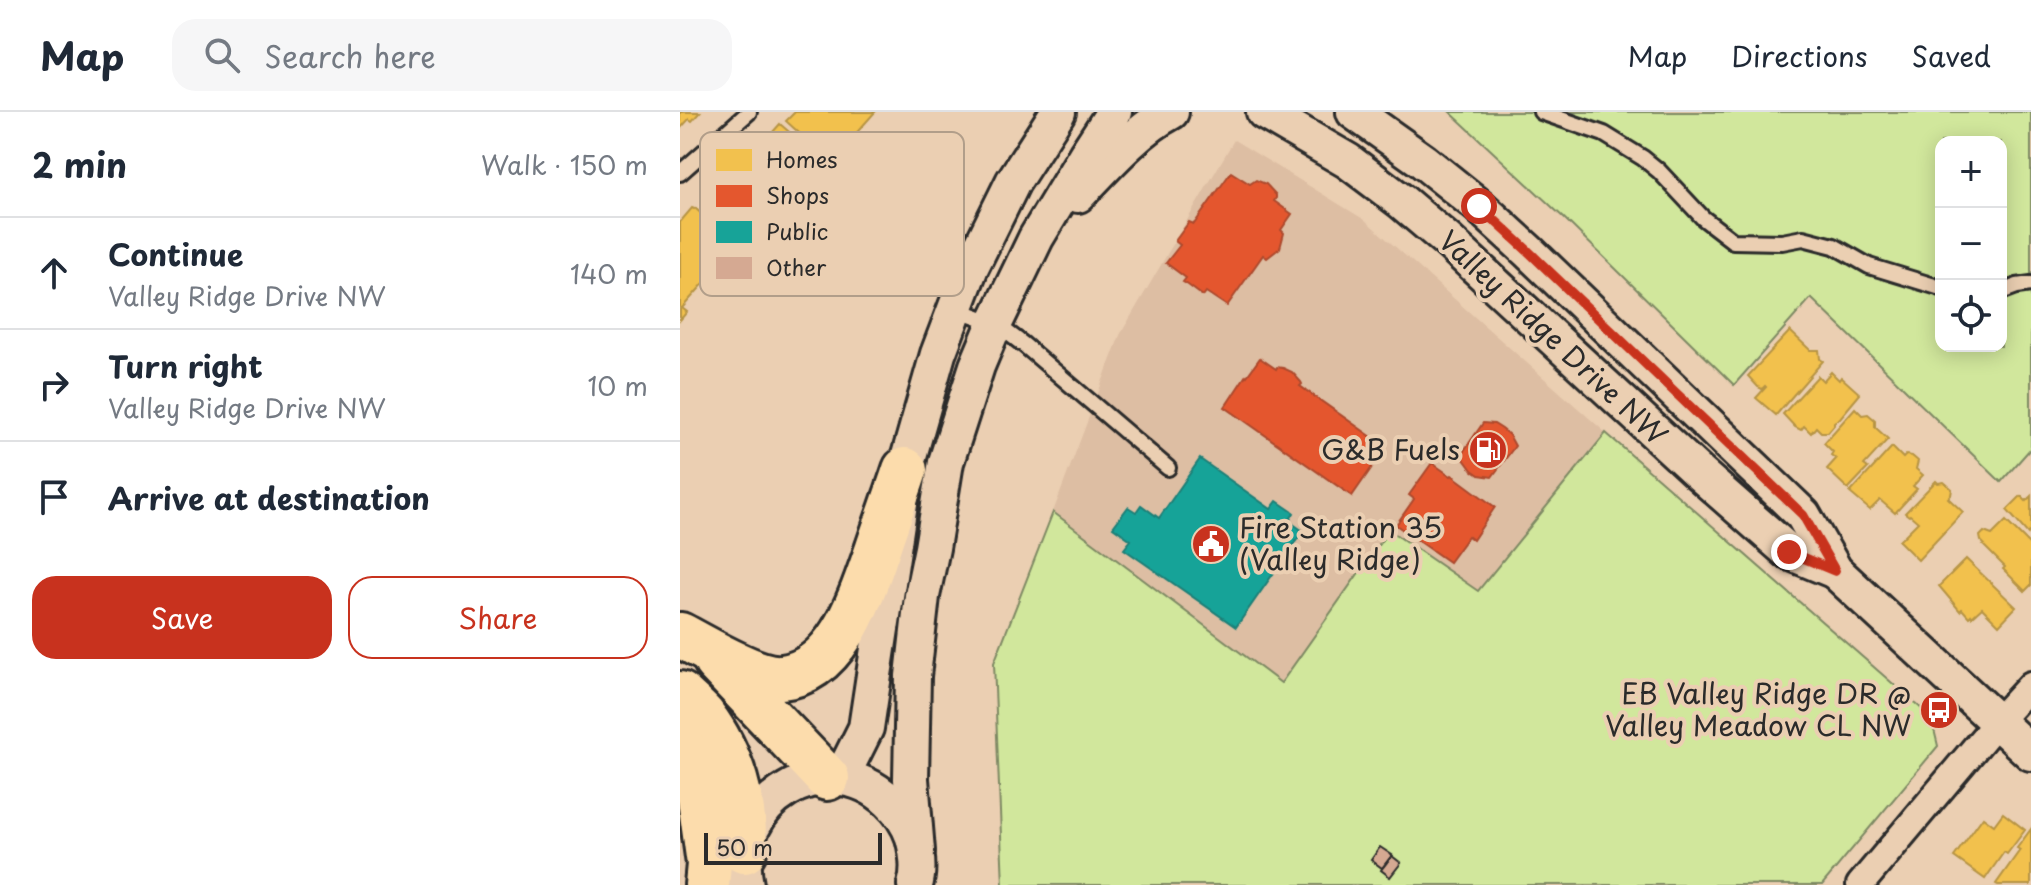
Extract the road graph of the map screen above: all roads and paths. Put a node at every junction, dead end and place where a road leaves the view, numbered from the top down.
1 (749, 112) edge
2 (1058, 112) edge
3 (1114, 112) edge
4 (1171, 112) edge
5 (1236, 112) edge
6 (1354, 112) edge
7 (1541, 112) edge
8 (1270, 115) edge
9 (726, 132) edge
10 (700, 155) edge
11 (680, 173) edge
12 (1036, 238) junction
13 (964, 284) edge
14 (2031, 284) edge
15 (1935, 286) edge
16 (2007, 290) edge
17 (959, 296) edge
18 (954, 308) junction
19 (995, 323) junction
20 (1168, 468) dead end
21 (905, 470) junction
22 (1835, 571) junction
23 (692, 641) edge
24 (2031, 685) edge
25 (680, 694) edge
26 (1997, 722) junction
27 (680, 742) edge
28 (2031, 753) edge
29 (834, 778) junction
30 (917, 851) junction
31 (745, 868) edge
32 (707, 885) edge
33 (915, 885) edge
34 (1860, 885) edge

1 - 9 lane
2 - 13 street
3 - 12 street
4 - 12 street
5 - 8 street
6 - 22 street, Valley Ridge Drive NW
7 - 15 lane
8 - 22 street, Valley Ridge Drive NW
10 - 11 lane
12 - 19 street
14 - 16 lane
17 - 18 street
18 - 19 lane
18 - 21 street
19 - 20 lane
19 - 30 street
21 - 23 highway
21 - 29 street
22 - 26 street, Valley Ridge Drive NW
23 - 29 highway
24 - 26 street
25 - 31 highway
26 - 28 street, Valley Ridge Drive NW
26 - 34 street
27 - 32 highway
29 - 30 street
29 - 31 street
30 - 33 street

